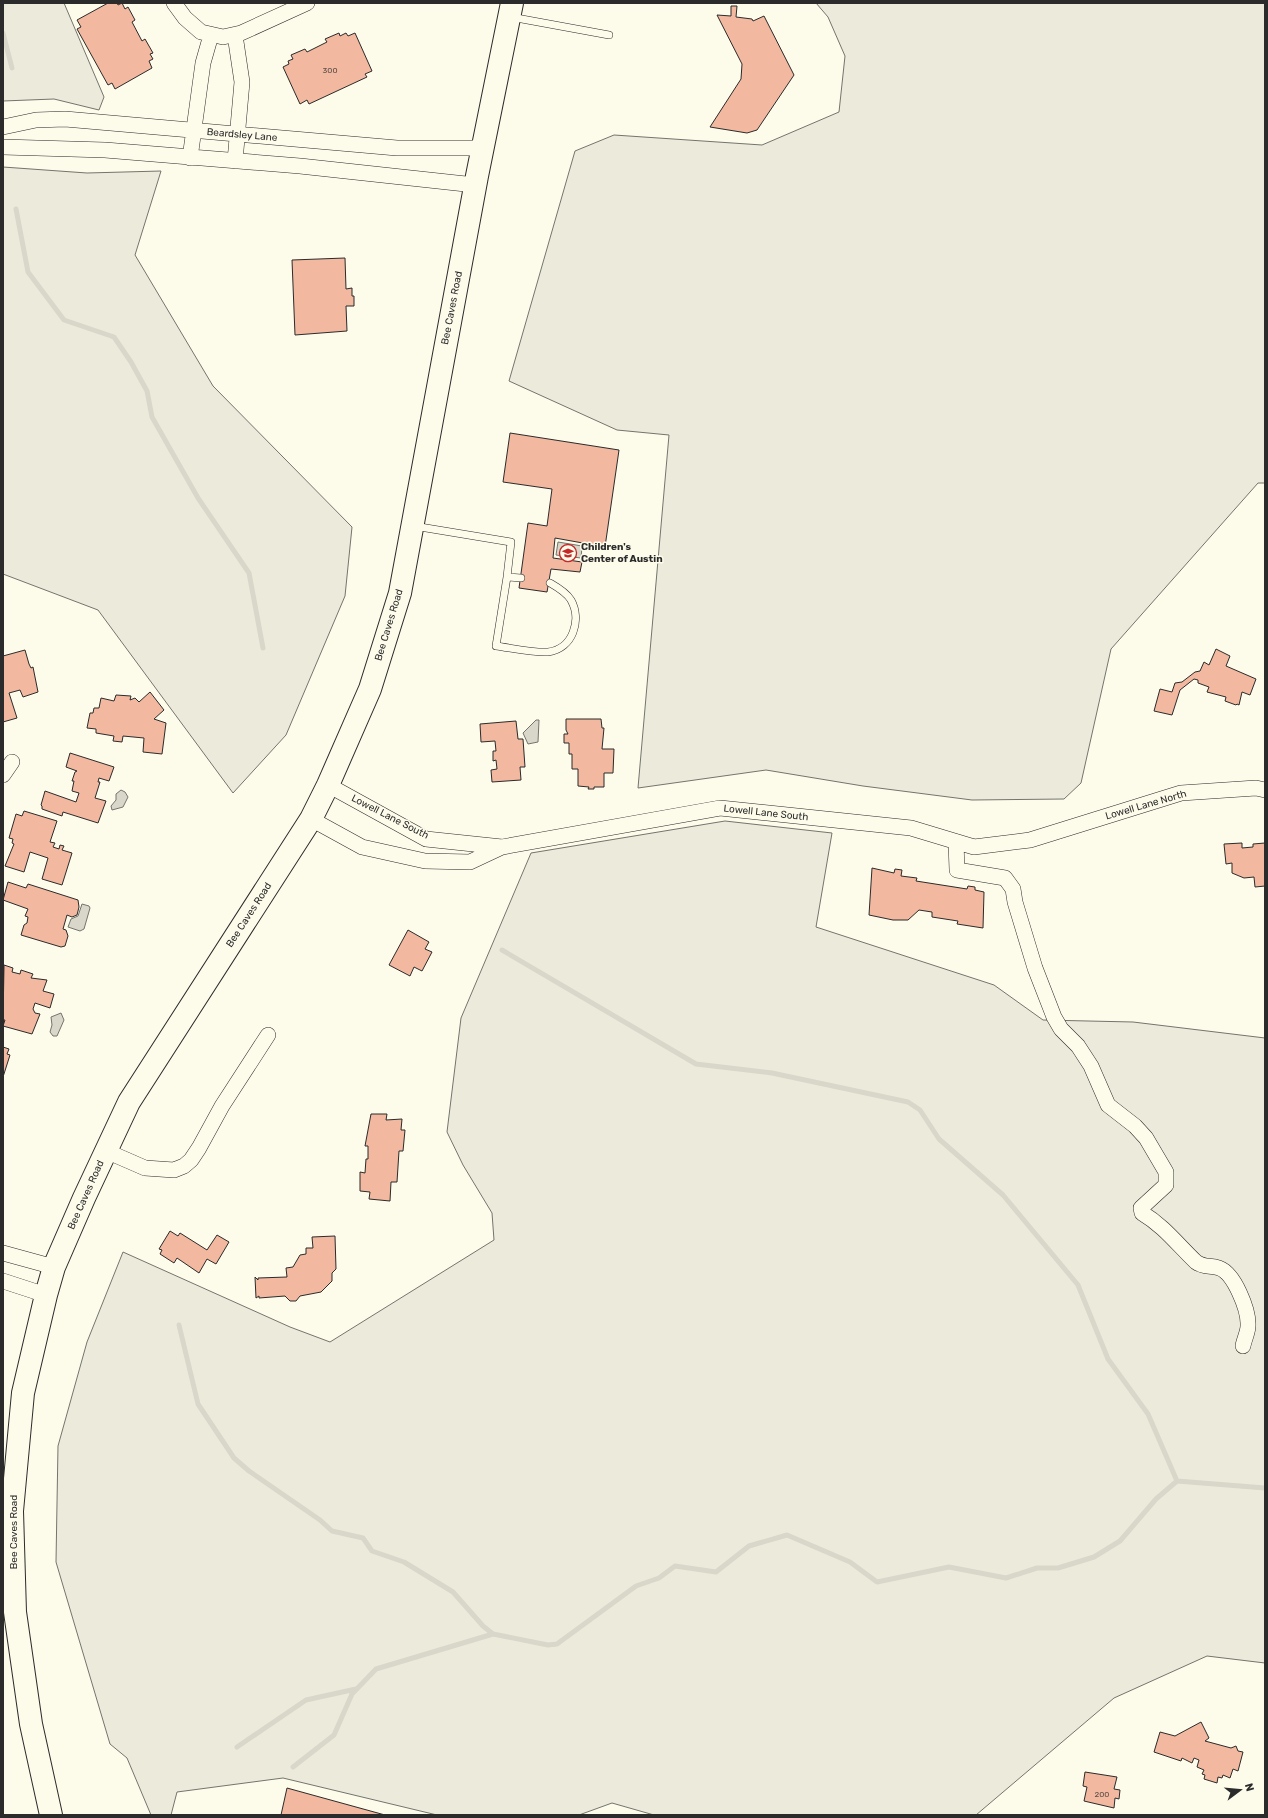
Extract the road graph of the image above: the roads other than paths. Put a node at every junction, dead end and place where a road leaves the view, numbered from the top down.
1 (174, 3) edge
2 (307, 3) edge
3 (510, 10) edge
4 (211, 35) junction
5 (609, 35) dead end
6 (235, 36) junction
7 (3, 127) edge
8 (193, 131) junction
9 (238, 135) junction
10 (3, 147) edge
11 (482, 148) junction
12 (190, 158) junction
13 (235, 161) junction
14 (475, 186) junction
15 (412, 526) junction
16 (507, 577) junction
17 (521, 578) dead end
18 (550, 583) dead end
19 (12, 762) dead end
20 (3, 775) edge
21 (328, 785) junction
22 (1265, 790) edge
23 (311, 819) junction
24 (1030, 840) joint
25 (956, 842) junction
26 (502, 847) junction
27 (268, 1034) dead end
28 (106, 1151) junction
29 (3, 1252) edge
30 (54, 1267) junction
31 (3, 1281) edge
32 (46, 1296) junction
33 (1243, 1346) dead end
34 (51, 1815) edge

1 - 4 street
2 - 6 street
3 - 5 lane
3 - 11 main road, Bee Caves Road
4 - 6 street
4 - 8 street
6 - 9 street
7 - 8 street, Beardsley Lane
8 - 9 street, Beardsley Lane
8 - 12 street
9 - 11 street, Beardsley Lane
9 - 13 street
10 - 12 street
11 - 14 main road, Bee Caves Road
12 - 13 street
13 - 14 street
14 - 15 main road, Bee Caves Road
15 - 16 lane
15 - 21 main road, Bee Caves Road
16 - 17 lane
16 - 18 lane
19 - 20 street
21 - 23 main road, Bee Caves Road
21 - 26 street, Lowell Lane South
22 - 24 street, Lowell Lane North
23 - 26 street, Lowell Lane South
23 - 28 main road, Bee Caves Road
24 - 25 street, Lowell Lane South
25 - 26 street, Lowell Lane South
25 - 33 street
27 - 28 street
28 - 30 main road, Bee Caves Road
29 - 30 street
30 - 32 main road, Bee Caves Road
31 - 32 street
32 - 34 main road, Bee Caves Road

